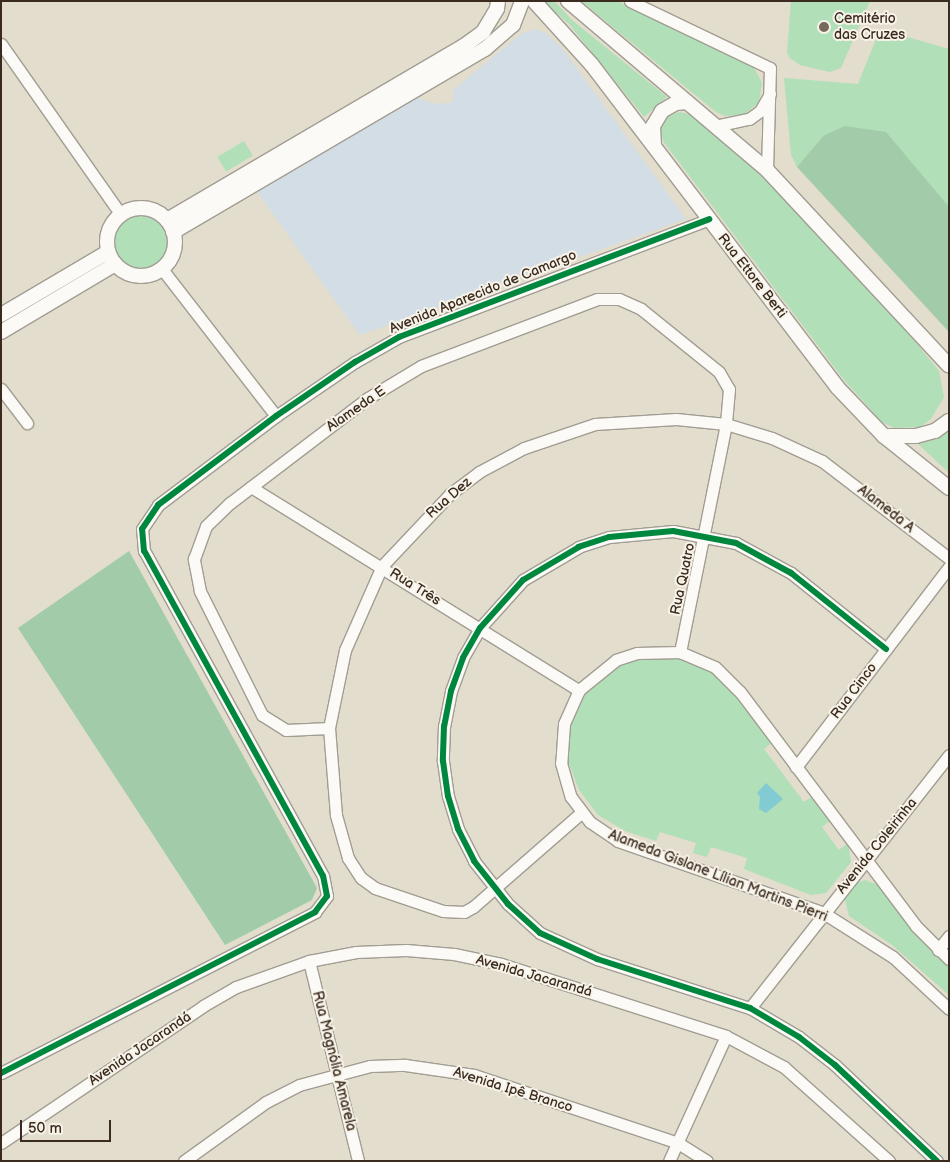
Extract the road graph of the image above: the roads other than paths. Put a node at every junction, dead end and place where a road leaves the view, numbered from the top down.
1 (498, 1) edge
2 (522, 1) edge
3 (534, 1) edge
4 (568, 1) edge
5 (630, 1) edge
6 (1, 44) edge
7 (770, 94) junction
8 (687, 102) junction
9 (715, 126) junction
10 (654, 145) junction
11 (767, 170) junction
12 (121, 215) junction
13 (708, 219) junction
14 (170, 226) junction
15 (112, 258) junction
16 (162, 269) junction
17 (1, 315) edge
18 (1, 332) edge
19 (949, 366) edge
20 (1, 389) edge
21 (276, 416) junction
22 (949, 421) edge
23 (27, 423) dead end
24 (726, 424) junction
25 (884, 436) junction
26 (822, 460) joint
27 (251, 487) junction
28 (949, 488) edge
29 (705, 535) junction
30 (949, 558) edge
31 (382, 566) junction
32 (949, 566) edge
33 (480, 628) junction
34 (886, 649) junction
35 (680, 652) junction
36 (579, 690) junction
37 (329, 728) junction
38 (949, 755) edge
39 (796, 767) junction
40 (582, 812) junction
41 (866, 861) junction
42 (494, 889) junction
43 (822, 912) junction
44 (949, 936) edge
45 (938, 950) junction
46 (949, 959) edge
47 (309, 961) junction
48 (750, 1008) junction
49 (949, 1009) edge
50 (726, 1036) junction
51 (1, 1073) edge
52 (336, 1073) junction
53 (1, 1143) edge
54 (678, 1143) junction
55 (184, 1161) edge
56 (358, 1161) edge
57 (669, 1161) edge
58 (708, 1161) edge
59 (889, 1161) edge
60 (937, 1161) edge

1 - 14 street
2 - 14 street
3 - 10 street, Rua Ettore Berti
4 - 8 street
5 - 7 street
6 - 12 street
7 - 9 street
7 - 11 street
8 - 9 street
8 - 10 street
9 - 11 street
10 - 13 street, Rua Ettore Berti
11 - 19 street
12 - 14 street
12 - 15 street
13 - 21 street, Avenida Aparecido de Camargo
13 - 25 street, Rua Ettore Berti
14 - 16 street
15 - 16 street
15 - 17 street
15 - 18 street
16 - 21 street
20 - 23 street
21 - 51 street, Avenida Aparecido de Camargo
22 - 25 street
24 - 26 street, Rua Dez
24 - 27 street, Alameda E
24 - 29 street, Rua Quatro
24 - 31 street, Rua Dez
25 - 28 street, Rua Ettore Berti
26 - 30 street, Alameda A
27 - 31 street, Rua Três
27 - 37 street, Alameda E
29 - 33 street
29 - 34 street
29 - 35 street, Rua Quatro
31 - 33 street, Rua Três
31 - 37 street, Rua Dez
32 - 34 street, Rua Cinco
33 - 36 street, Rua Três
33 - 42 street
34 - 39 street, Rua Cinco
35 - 36 street, Alameda Gislane Lílian Martins Pierri
35 - 39 street, Alameda Gislane Lílian Martins Pierri
36 - 40 street, Alameda Gislane Lílian Martins Pierri
37 - 42 street, Rua Dez
38 - 41 street, Avenida Coleirinha
39 - 41 street, Alameda Gislane Lílian Martins Pierri
40 - 42 street, Rua Dez
40 - 43 street, Alameda Gislane Lílian Martins Pierri
41 - 43 street, Avenida Coleirinha
41 - 45 street, Alameda Gislane Lílian Martins Pierri
42 - 48 street
43 - 48 street, Avenida Coleirinha
43 - 49 street, Alameda Gislane Lílian Martins Pierri
44 - 45 street
45 - 46 street, Alameda Gislane Lílian Martins Pierri
47 - 50 street, Avenida Jacarandá
47 - 52 street, Rua Magnólia Amarela
47 - 53 street, Avenida Jacarandá
48 - 60 street
50 - 54 street
50 - 59 street, Avenida Jacarandá
52 - 54 street, Avenida Ipê Branco
52 - 55 street, Avenida Ipê Branco
52 - 56 street, Rua Magnólia Amarela
54 - 57 street
54 - 58 street, Avenida Ipê Branco

